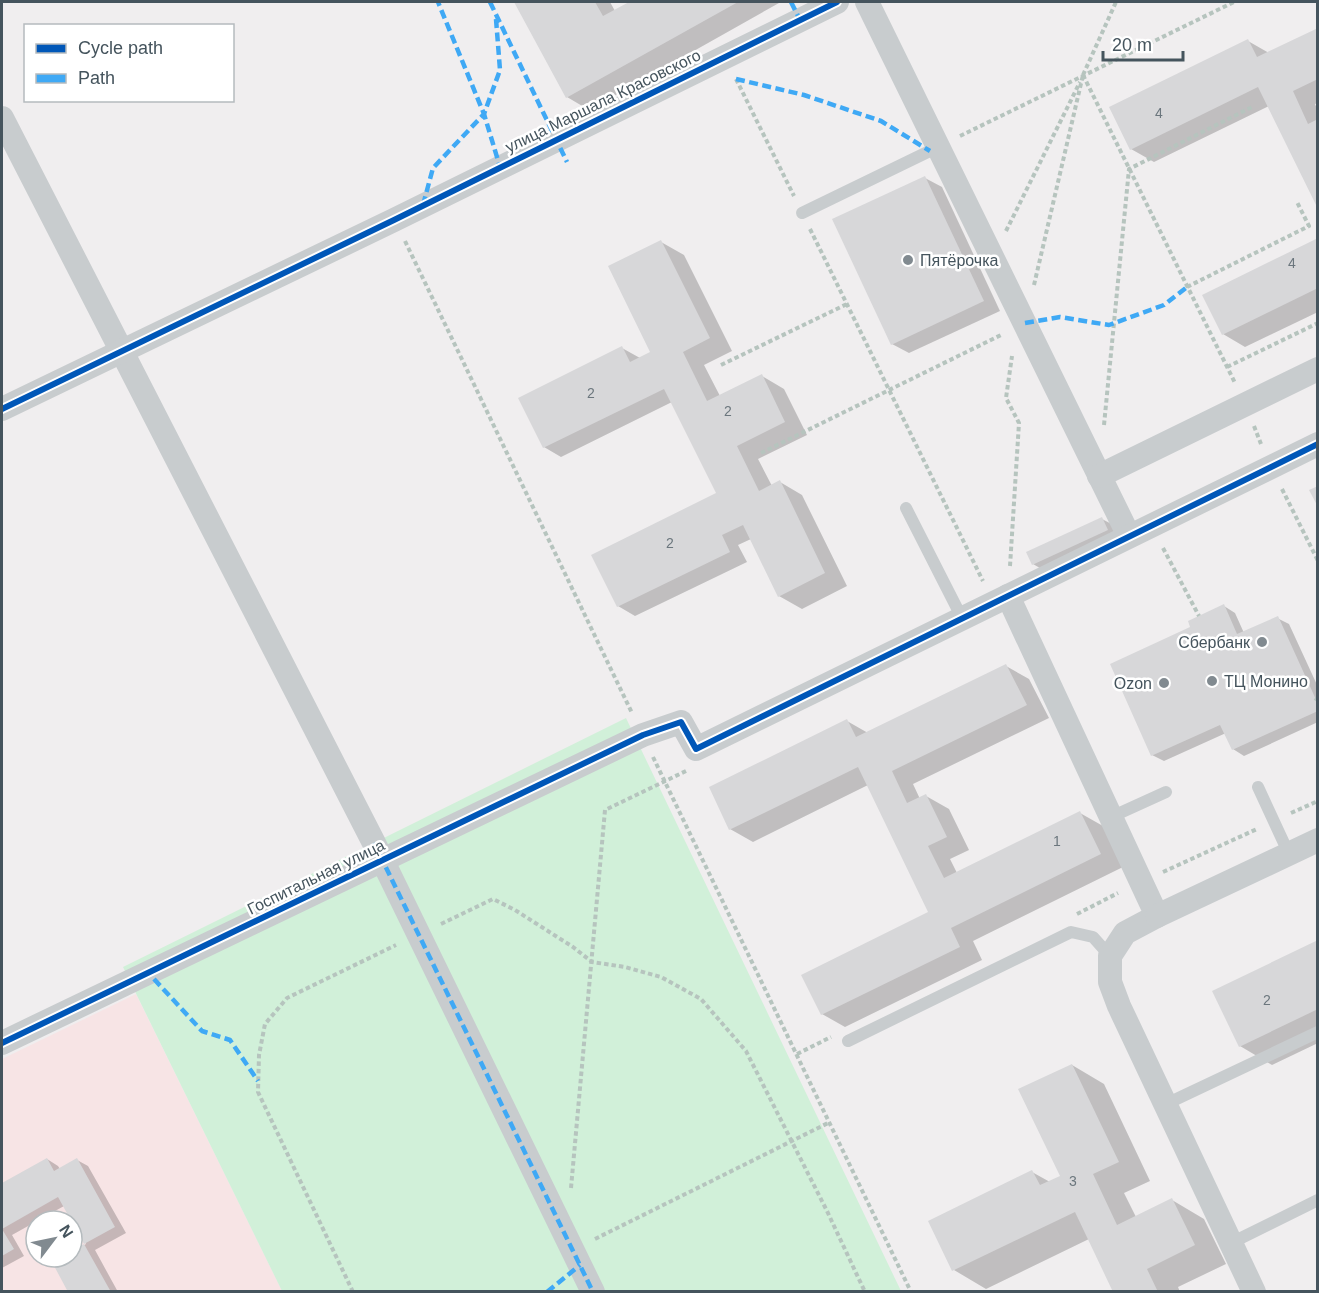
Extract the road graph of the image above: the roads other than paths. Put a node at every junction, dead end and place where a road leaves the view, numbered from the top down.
1 (837, 2) edge
2 (867, 2) edge
3 (2, 118) edge
4 (938, 147) junction
5 (802, 213) dead end
6 (121, 352) junction
7 (1317, 369) edge
8 (2, 409) edge
9 (1317, 444) edge
10 (1099, 476) junction
11 (906, 508) dead end
12 (1129, 536) junction
13 (1008, 596) junction
14 (962, 618) junction
15 (1258, 787) dead end
16 (1166, 792) dead end
17 (1111, 817) junction
18 (1317, 840) edge
19 (378, 852) junction
20 (1289, 854) junction
21 (1157, 916) junction
22 (1110, 956) junction
23 (1317, 1032) edge
24 (848, 1041) dead end
25 (2, 1043) edge
26 (1166, 1104) junction
27 (1317, 1200) edge
28 (1230, 1242) junction
29 (593, 1292) edge
30 (1254, 1292) edge

1 - 6 street, улица Маршала Красовского
2 - 4 street
3 - 6 street
4 - 5 lane
4 - 10 street
6 - 8 street, улица Маршала Красовского
6 - 19 street
7 - 10 street
9 - 12 street
10 - 12 street
11 - 14 lane
12 - 13 street
13 - 14 street
13 - 17 street
14 - 19 street, Госпитальная улица
15 - 20 lane
16 - 17 lane
17 - 21 street
18 - 20 street
19 - 25 street, Госпитальная улица
19 - 29 street
20 - 21 street
21 - 22 street
22 - 24 lane
22 - 26 street
23 - 26 lane
26 - 28 street
27 - 28 lane
28 - 30 street

